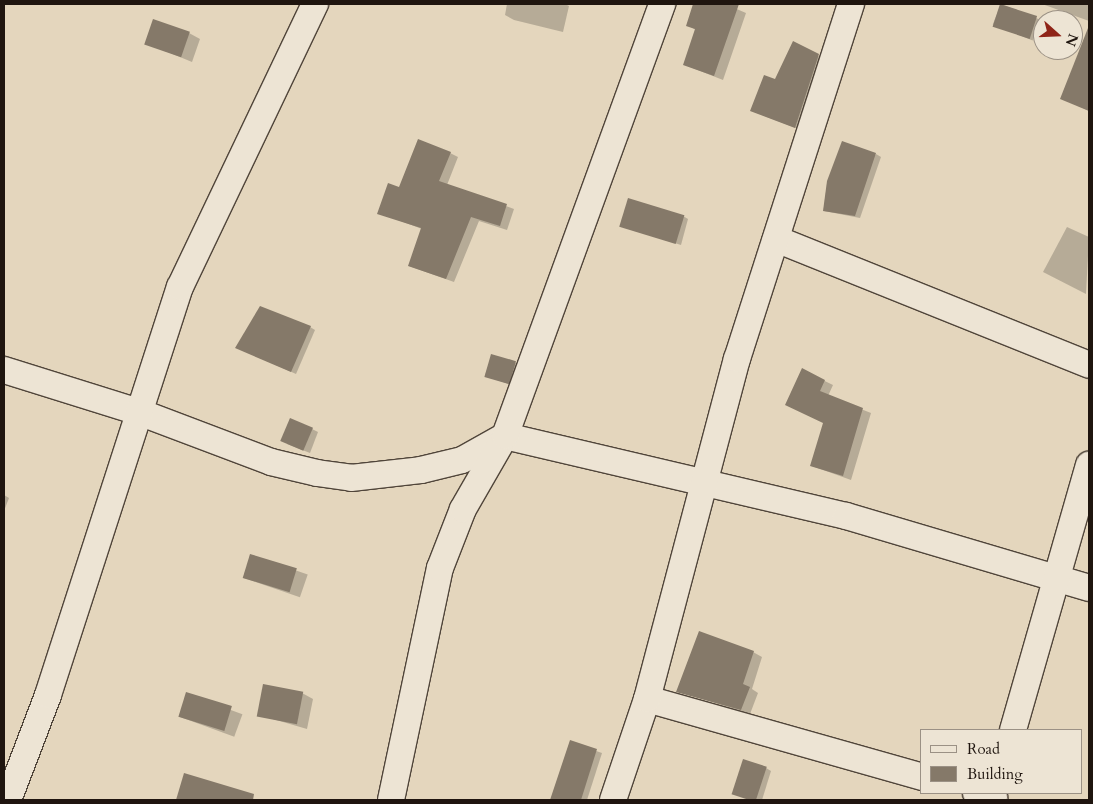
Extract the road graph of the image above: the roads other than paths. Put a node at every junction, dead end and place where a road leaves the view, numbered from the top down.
1 (315, 4) edge
2 (662, 4) edge
3 (851, 4) edge
4 (776, 239) junction
5 (1089, 365) edge
6 (4, 370) edge
7 (139, 412) junction
8 (505, 436) junction
9 (1089, 465) edge
10 (705, 482) junction
11 (1056, 578) junction
12 (1089, 588) edge
13 (647, 700) junction
14 (1013, 729) edge
15 (920, 776) edge
16 (8, 800) edge
17 (392, 800) edge
18 (613, 800) edge

1 - 7 street
2 - 8 street
3 - 4 street
4 - 5 street
4 - 10 street
6 - 7 street
7 - 8 street
7 - 16 street
8 - 10 street
8 - 17 street
9 - 11 street
10 - 11 street
10 - 13 street
11 - 12 street
11 - 14 street
13 - 15 street
13 - 18 street

